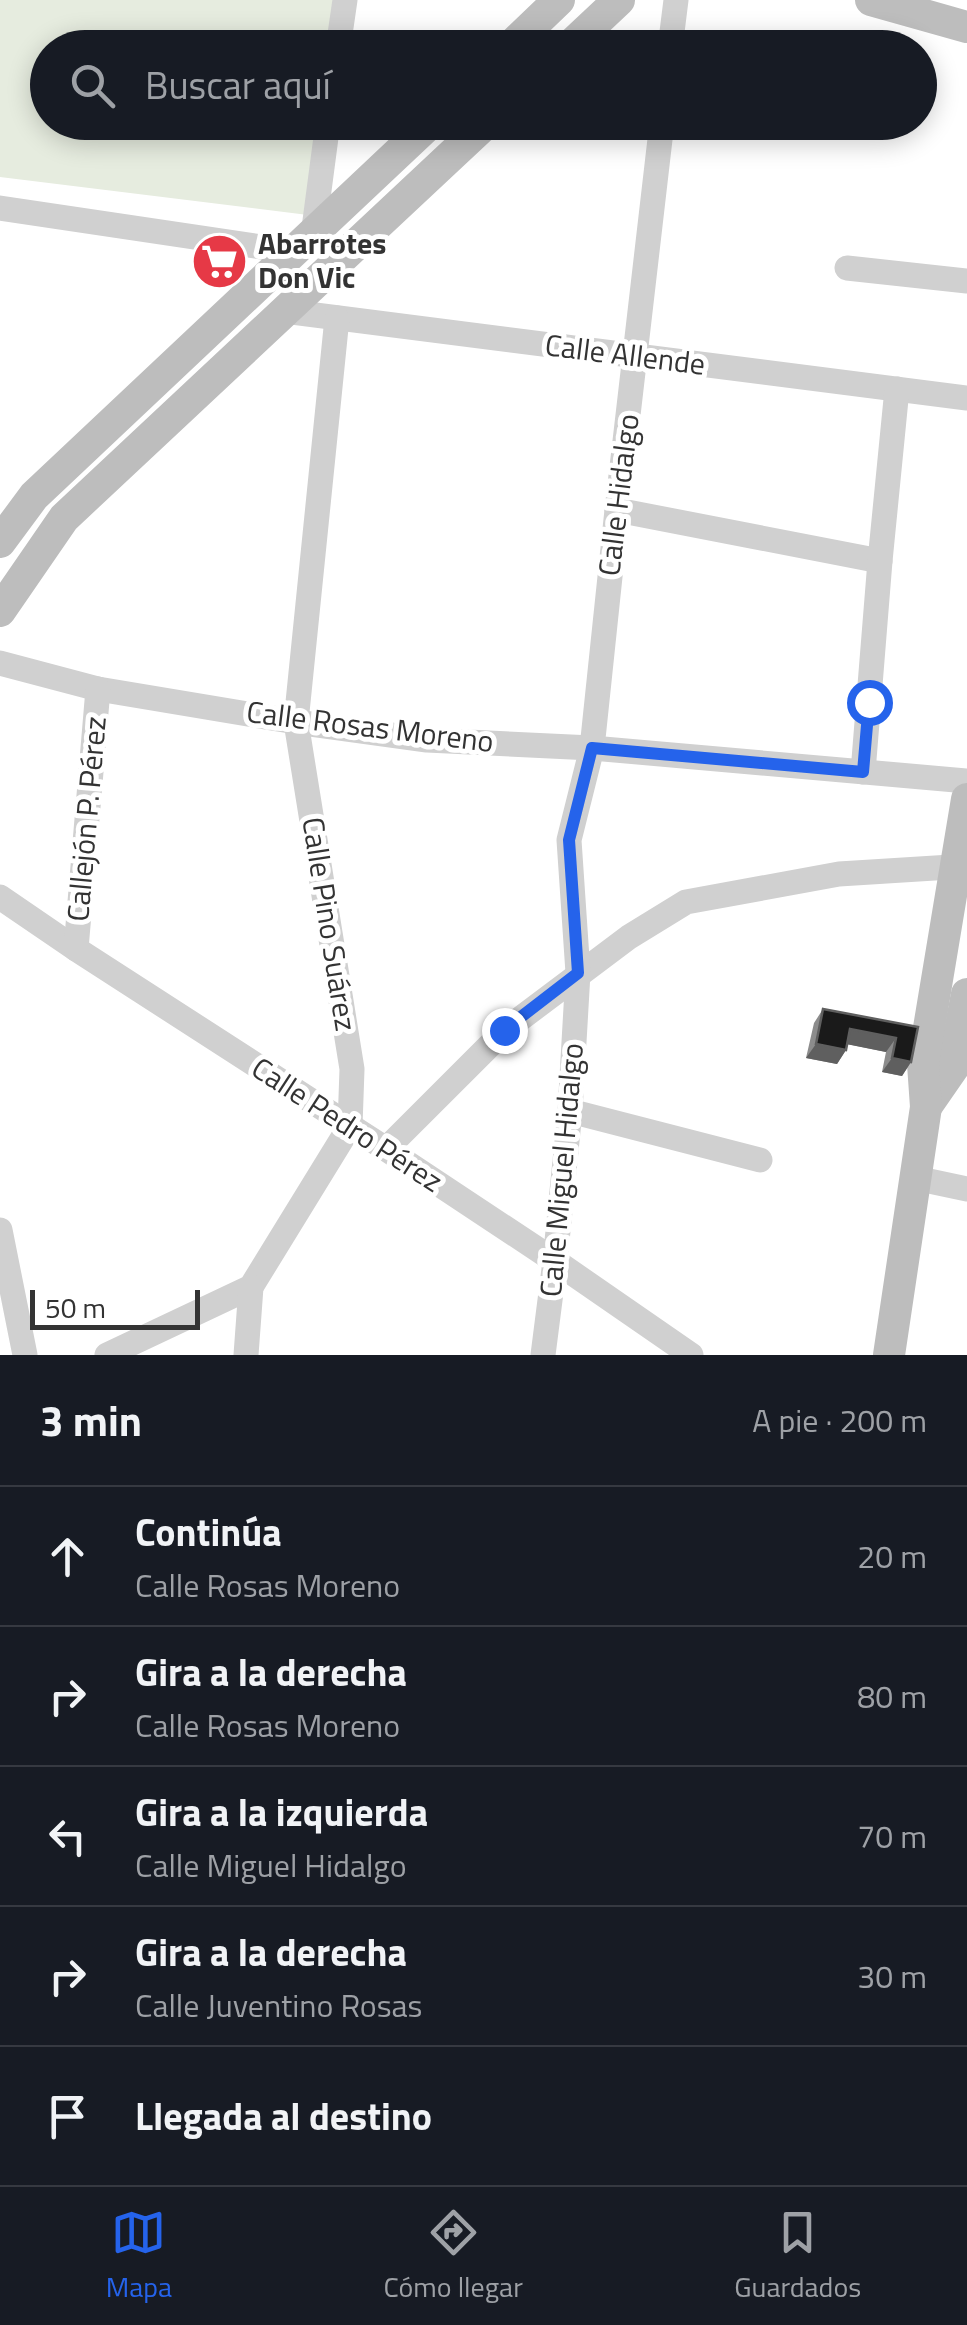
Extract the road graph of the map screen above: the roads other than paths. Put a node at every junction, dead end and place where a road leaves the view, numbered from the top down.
1 (345, 0) edge
2 (559, 0) edge
3 (618, 0) edge
4 (676, 0) edge
5 (871, 0) edge
6 (967, 27) edge
7 (341, 30) edge
8 (528, 30) edge
9 (587, 30) edge
10 (672, 30) edge
11 (324, 140) edge
12 (412, 140) edge
13 (468, 140) edge
14 (660, 140) edge
15 (0, 208) edge
16 (304, 244) junction
17 (847, 268) dead end
18 (967, 281) edge
19 (284, 312) junction
20 (337, 318) junction
21 (636, 356) junction
22 (897, 389) junction
23 (967, 398) edge
24 (616, 510) junction
25 (0, 542) edge
26 (880, 561) junction
27 (0, 612) edge
28 (0, 664) edge
29 (98, 689) junction
30 (296, 722) junction
31 (592, 748) junction
32 (863, 772) junction
33 (967, 782) edge
34 (967, 799) edge
35 (962, 866) edge
36 (0, 896) edge
37 (76, 950) junction
38 (578, 973) junction
39 (967, 994) edge
40 (926, 1108) junction
41 (570, 1112) junction
42 (350, 1126) junction
43 (386, 1149) junction
44 (760, 1160) dead end
45 (915, 1178) junction
46 (967, 1189) edge
47 (0, 1230) edge
48 (555, 1261) junction
49 (251, 1287) junction
50 (25, 1355) edge
51 (107, 1355) edge
52 (246, 1355) edge
53 (543, 1355) edge
54 (692, 1355) edge
55 (889, 1355) edge

1 - 7 street
2 - 8 main road
3 - 9 main road
4 - 10 street
5 - 6 main road
11 - 16 street
12 - 16 main road
13 - 19 main road
14 - 21 street, Calle Hidalgo
15 - 16 street
16 - 25 main road
17 - 18 street
19 - 20 street, Calle Allende
19 - 27 main road
20 - 21 street, Calle Allende
20 - 30 street, Calle Pino Suárez
21 - 22 street, Calle Allende
21 - 24 street, Calle Hidalgo
22 - 23 street, Calle Allende
22 - 26 street
24 - 26 street
24 - 31 street, Calle Hidalgo
26 - 32 street
28 - 29 street, Calle Rosas Moreno
29 - 30 street, Calle Rosas Moreno
29 - 37 street, Callejón P. Pérez
30 - 31 street, Calle Rosas Moreno
30 - 42 street, Calle Pino Suárez
31 - 32 street, Calle Rosas Moreno
31 - 38 street, Calle Miguel Hidalgo
32 - 33 street, Calle Rosas Moreno
34 - 35 main road
35 - 38 street
35 - 40 main road
36 - 37 street, Calle Pedro Pérez
37 - 42 street, Calle Pedro Pérez
38 - 41 street, Calle Miguel Hidalgo
38 - 43 street
39 - 40 main road
40 - 45 main road
41 - 44 street
41 - 48 street, Calle Miguel Hidalgo
42 - 43 street, Calle Pedro Pérez
42 - 49 street
43 - 48 street, Calle Pedro Pérez
45 - 46 street
45 - 55 main road
47 - 50 street
48 - 53 street, Calle Miguel Hidalgo
48 - 54 street, Calle Pedro Pérez
49 - 51 street
49 - 52 street

